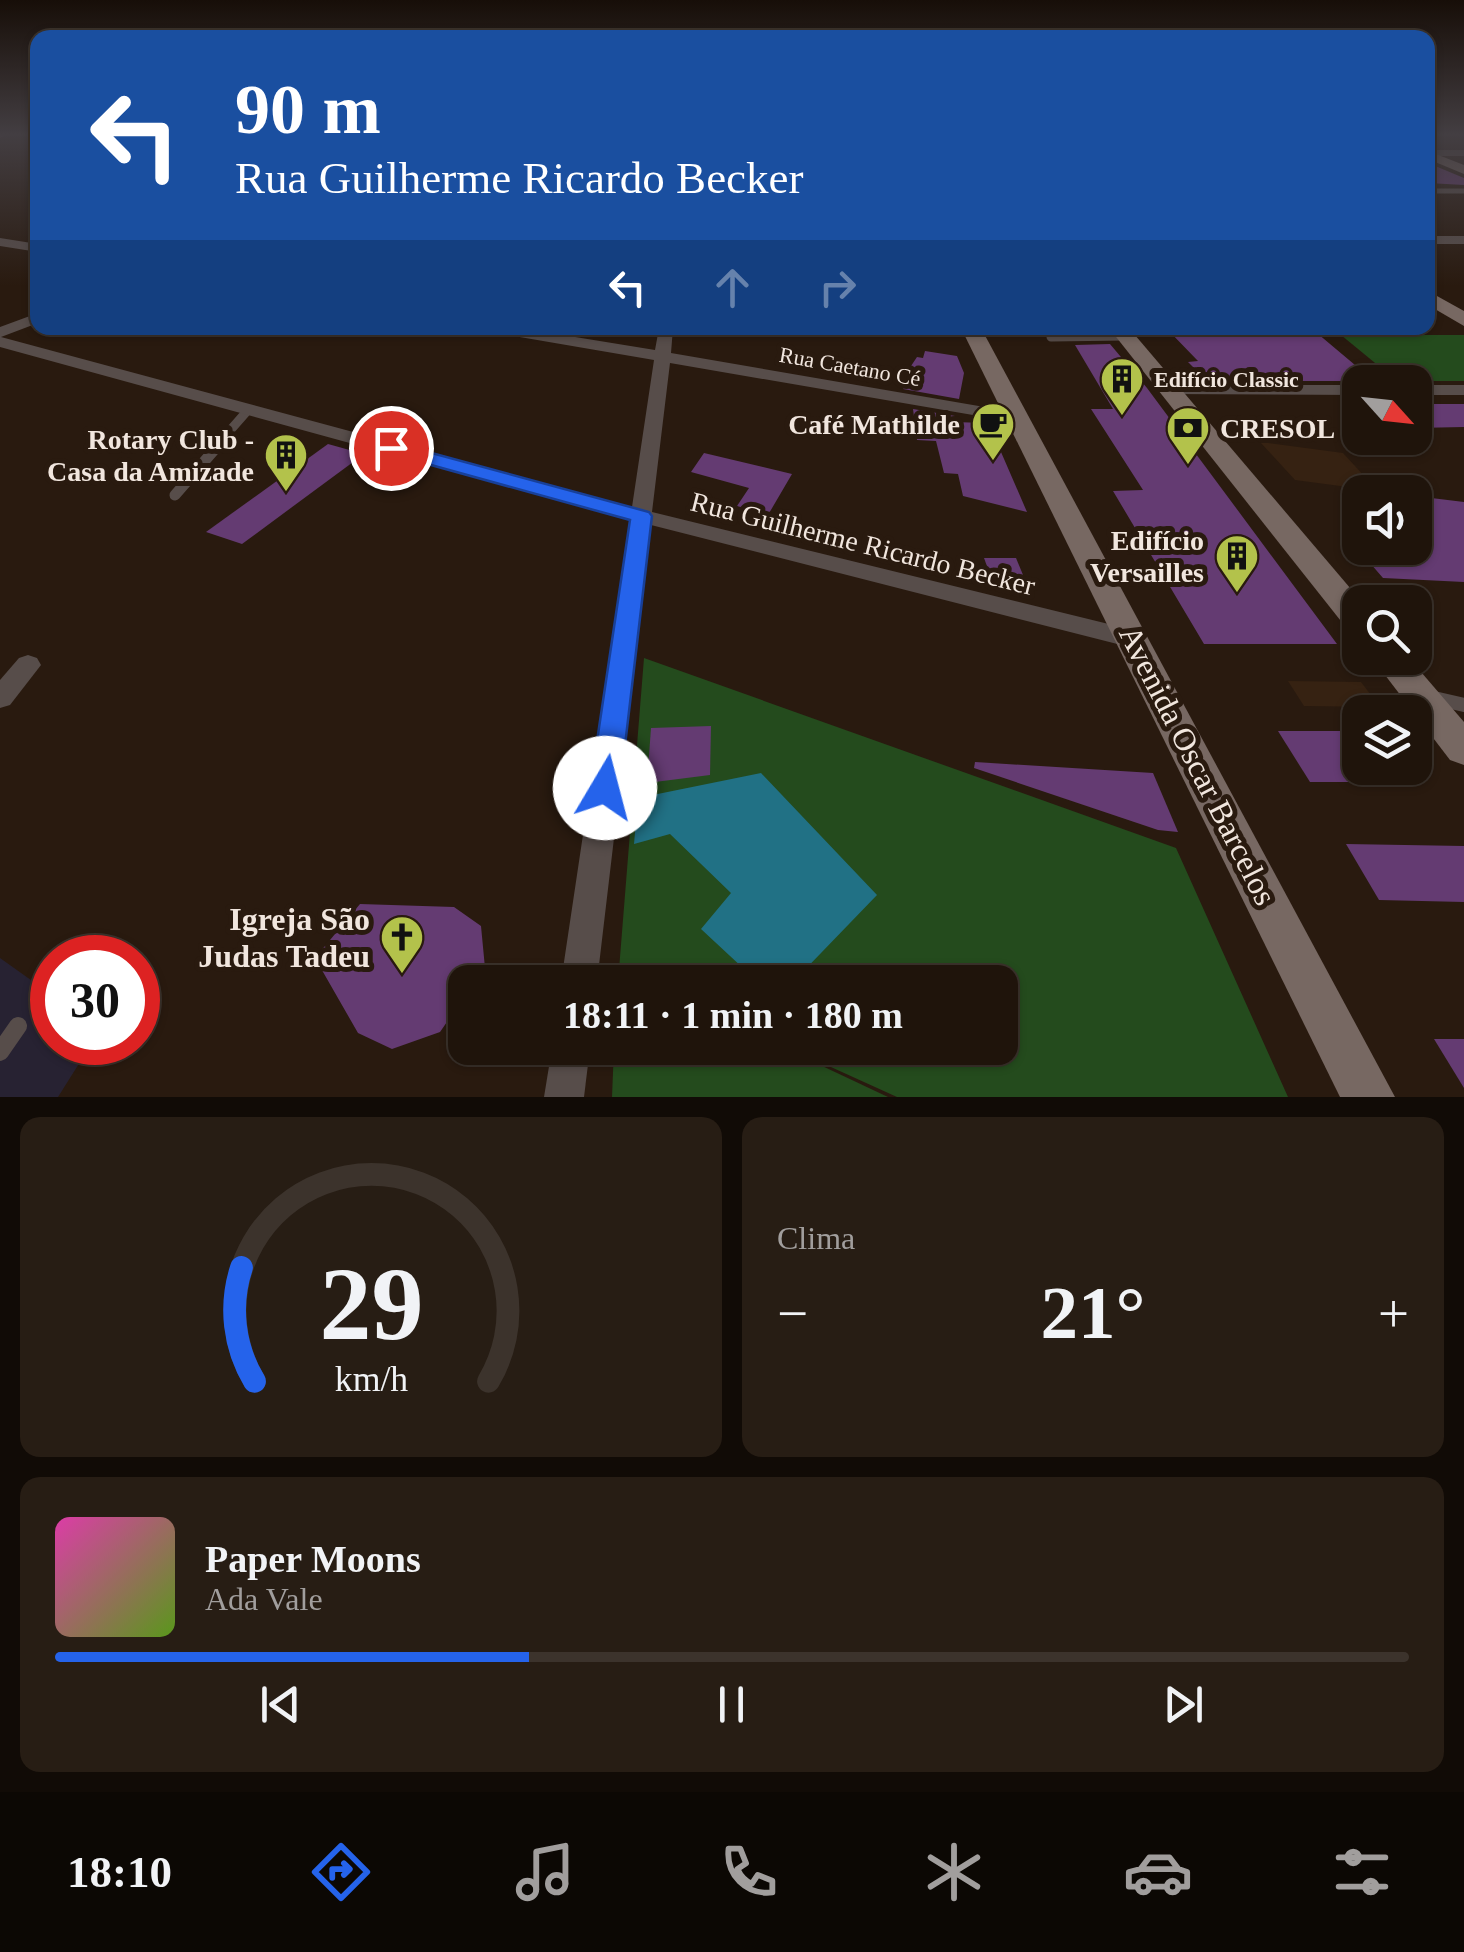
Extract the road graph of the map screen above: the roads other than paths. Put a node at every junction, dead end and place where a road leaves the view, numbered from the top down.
1 (1435, 191) edge
2 (1464, 191) edge
3 (1435, 240) edge
4 (1464, 240) edge
5 (0, 242) edge
6 (30, 247) edge
7 (1435, 301) edge
8 (30, 320) edge
9 (1464, 320) edge
10 (0, 333) edge
11 (538, 335) edge
12 (665, 335) edge
13 (976, 335) edge
14 (1080, 335) edge
15 (1125, 335) edge
16 (1051, 337) dead end
17 (0, 342) edge
18 (662, 356) junction
19 (1170, 390) junction
20 (1342, 390) edge
21 (1432, 390) edge
22 (1464, 390) edge
23 (248, 410) junction
24 (1019, 418) junction
25 (175, 495) dead end
26 (641, 516) junction
27 (1342, 600) edge
28 (1134, 639) junction
29 (28, 665) dead end
30 (1403, 675) edge
31 (1419, 695) edge
32 (0, 698) edge
33 (1432, 698) edge
34 (1464, 704) edge
35 (1432, 710) edge
36 (1464, 749) edge
37 (581, 965) edge
38 (18, 1026) dead end
39 (0, 1052) edge
40 (569, 1065) edge
41 (564, 1097) edge
42 (1368, 1097) edge

1 - 2 lane
3 - 4 street
5 - 6 street
7 - 9 main road
8 - 10 street
11 - 18 street, Rua Caetano Cé
12 - 18 street
13 - 24 main road, Avenida Oscar Barcelos
14 - 16 lane
15 - 19 main road
17 - 23 street, Rua Guilherme Ricardo Becker
18 - 24 street, Rua Caetano Cé
18 - 26 street
19 - 20 street
19 - 27 main road
21 - 22 street
23 - 25 lane
23 - 26 street, Rua Guilherme Ricardo Becker
24 - 28 main road, Avenida Oscar Barcelos
26 - 28 street, Rua Guilherme Ricardo Becker
26 - 37 street
28 - 42 main road, Avenida Oscar Barcelos
29 - 32 street
30 - 31 main road
33 - 34 lane
35 - 36 main road
38 - 39 lane
40 - 41 street

